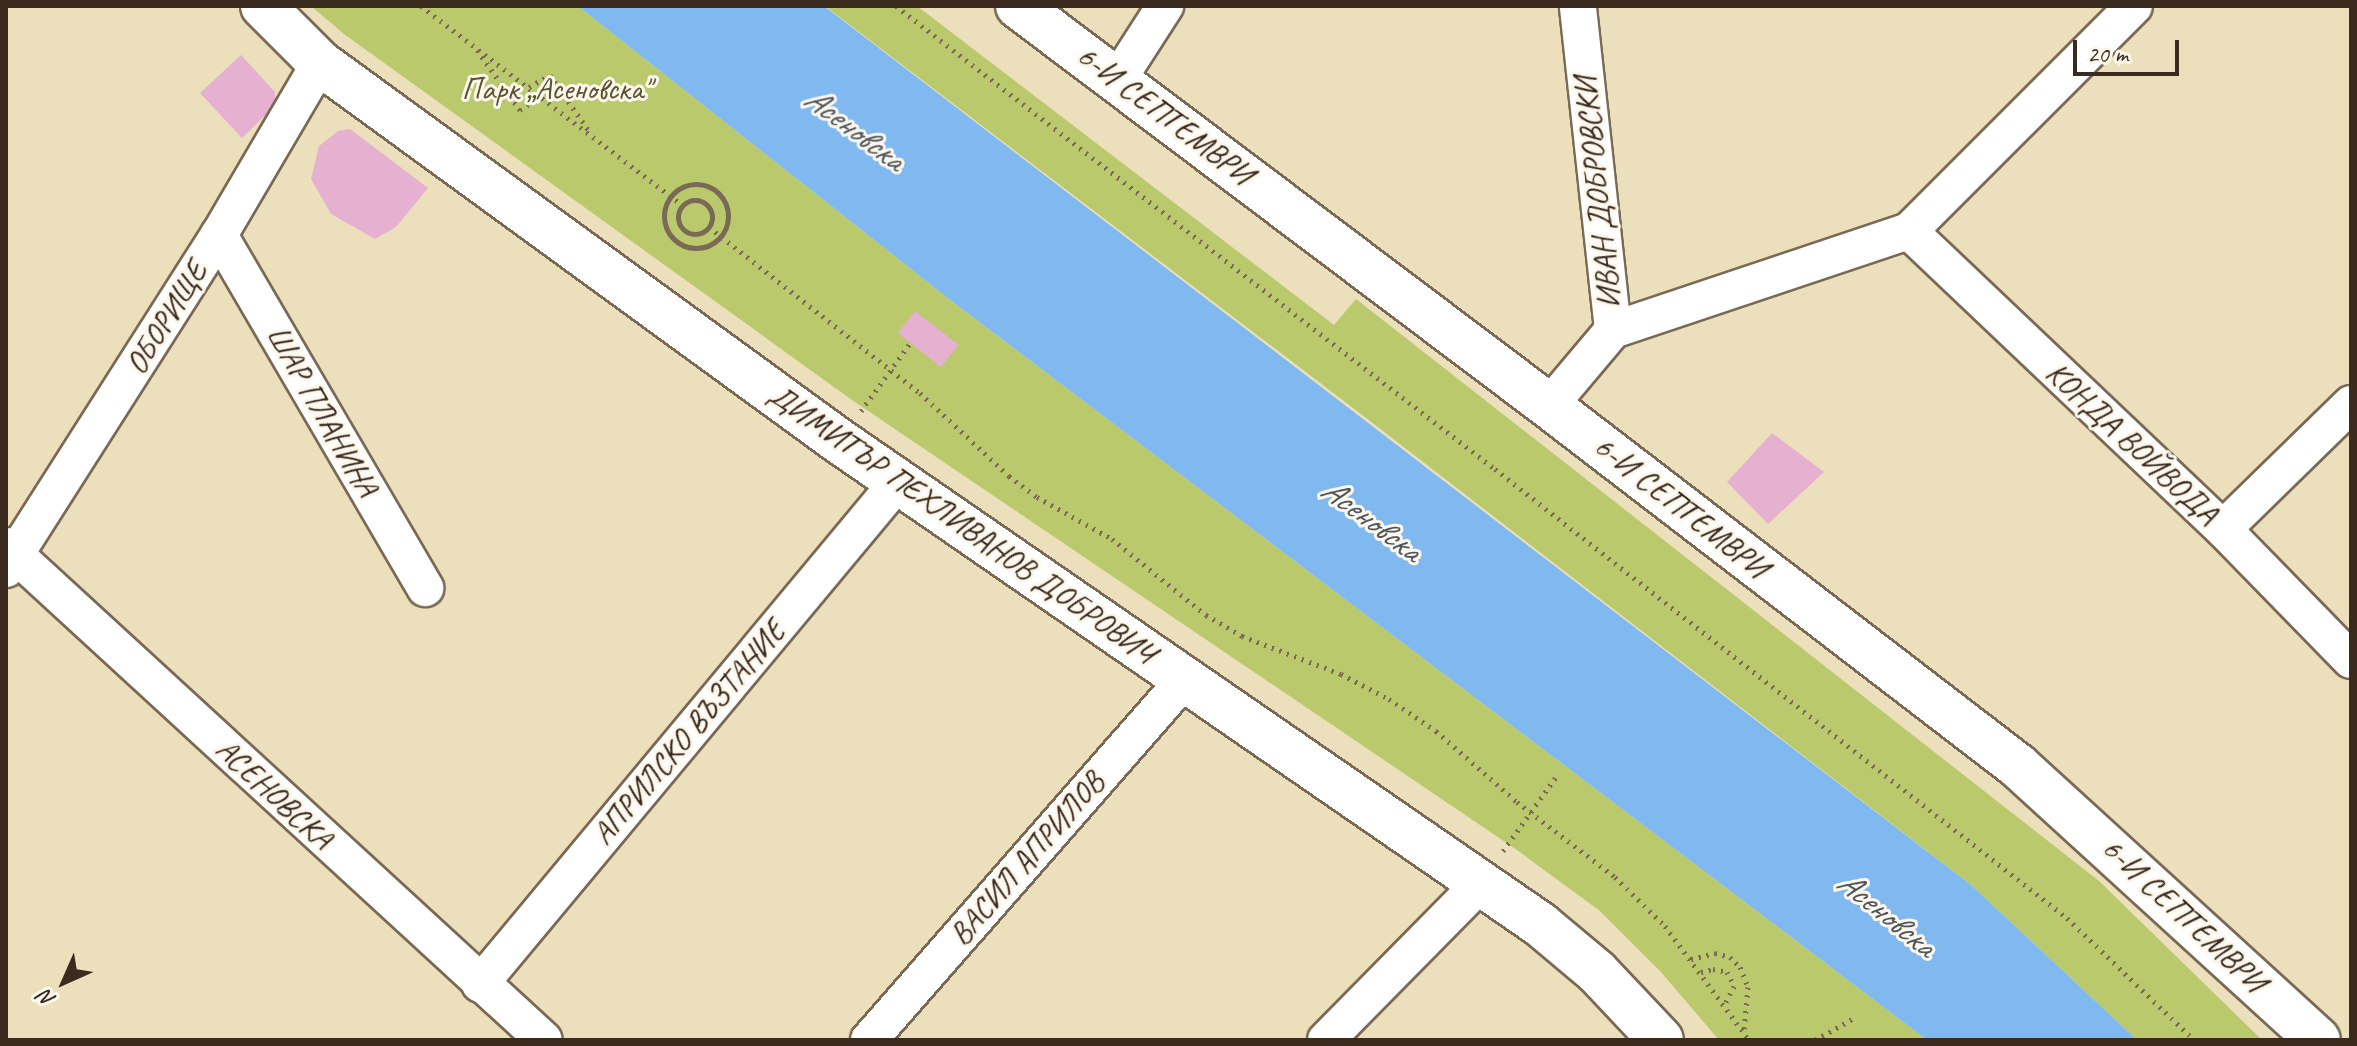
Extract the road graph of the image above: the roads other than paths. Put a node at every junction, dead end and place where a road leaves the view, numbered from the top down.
1 (263, 6) edge
2 (1018, 6) edge
3 (1165, 6) edge
4 (1578, 6) edge
5 (2134, 6) edge
6 (320, 63) junction
7 (1118, 79) junction
8 (1909, 231) junction
9 (219, 235) junction
10 (1613, 330) junction
11 (2351, 404) edge
12 (1549, 406) junction
13 (897, 483) junction
14 (2223, 529) junction
15 (9, 557) edge
16 (425, 588) dead end
17 (2351, 660) edge
18 (1185, 679) junction
19 (1482, 882) junction
20 (480, 984) junction
21 (544, 1040) edge
22 (869, 1040) edge
23 (1326, 1040) edge
24 (1661, 1040) edge
25 (2318, 1040) edge

1 - 6 main road, ДИМИТЪР ПЕХЛИВАНОВ ДОБРОВИЧ
2 - 7 main road, 6-И СЕПТЕМВРИ
3 - 7 street
4 - 10 street, ИВАН ДОБРОВСКИ
5 - 8 street
6 - 9 street, ОБОРИЩЕ
6 - 13 main road, ДИМИТЪР ПЕХЛИВАНОВ ДОБРОВИЧ
7 - 12 main road, 6-И СЕПТЕМВРИ
8 - 10 street
8 - 14 street, КОНДА ВОЙВОДА
9 - 15 street, ОБОРИЩЕ
9 - 16 street, ШАР ПЛАНИНА
10 - 12 street, ИВАН ДОБРОВСКИ
11 - 14 street
12 - 25 main road, 6-И СЕПТЕМВРИ
13 - 18 main road, ДИМИТЪР ПЕХЛИВАНОВ ДОБРОВИЧ
13 - 20 street, АПРИЛСКО ВЪЗТАНИЕ
14 - 17 street, КОНДА ВОЙВОДА
15 - 20 street, АСЕНОВСКА
18 - 19 main road, ДИМИТЪР ПЕХЛИВАНОВ ДОБРОВИЧ
18 - 22 street, ВАСИЛ АПРИЛОВ
19 - 23 street
19 - 24 main road, ДИМИТЪР ПЕХЛИВАНОВ ДОБРОВИЧ
20 - 21 street, АСЕНОВСКА

